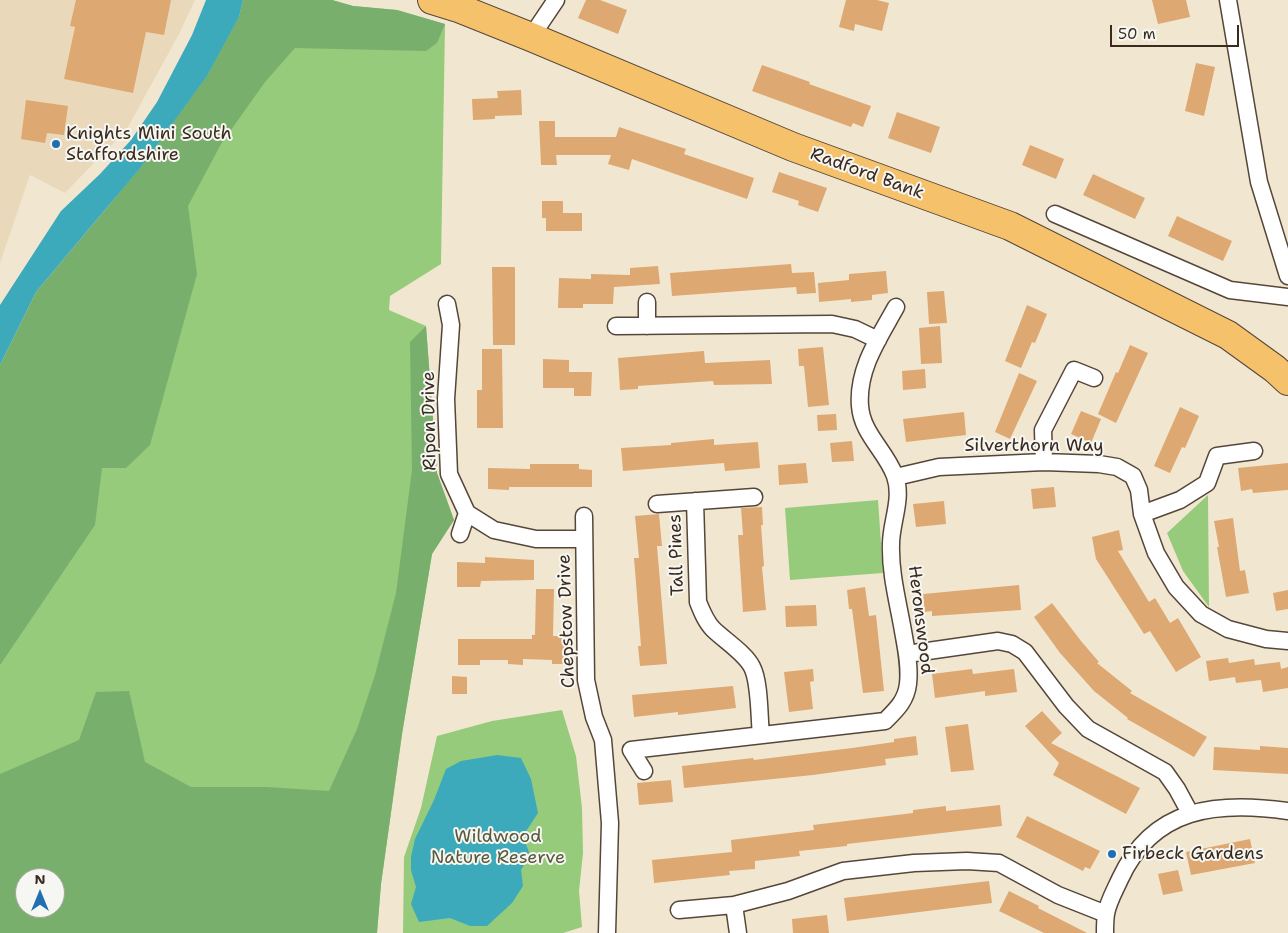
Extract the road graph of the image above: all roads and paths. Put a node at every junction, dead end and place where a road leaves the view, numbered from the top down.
1 (432, 0) edge
2 (556, 0) edge
3 (1228, 0) edge
4 (531, 37) junction
5 (1055, 214) dead end
6 (1288, 276) edge
7 (1288, 297) edge
8 (647, 302) dead end
9 (447, 304) dead end
10 (896, 307) dead end
11 (616, 326) dead end
12 (647, 326) junction
13 (878, 340) junction
14 (1094, 378) dead end
15 (1287, 380) edge
16 (1254, 451) dead end
17 (1044, 462) junction
18 (896, 477) junction
19 (754, 497) dead end
20 (695, 501) junction
21 (657, 504) dead end
22 (467, 513) junction
23 (1142, 514) junction
24 (584, 516) dead end
25 (460, 534) dead end
26 (584, 539) junction
27 (1288, 641) edge
28 (907, 654) junction
29 (761, 736) junction
30 (644, 771) dead end
31 (1288, 811) edge
32 (1190, 813) junction
33 (734, 905) junction
34 (679, 910) dead end
35 (1106, 914) junction
36 (607, 933) edge
37 (738, 933) edge
38 (1104, 933) edge

1 - 4 highway, Radford Bank
2 - 4 street
3 - 6 street
4 - 15 highway, Radford Bank
5 - 7 street
8 - 12 street
9 - 22 street, Ripon Drive
10 - 13 street, Heronswood
11 - 12 street
12 - 13 street
13 - 18 street, Heronswood
14 - 17 street
16 - 23 street
17 - 18 street, Silverthorn Way
17 - 23 street, Silverthorn Way
18 - 28 street, Heronswood
19 - 20 street, Tall Pines
20 - 21 street, Tall Pines
20 - 29 street, Tall Pines
22 - 25 street
22 - 26 street
23 - 27 street, Silverthorn Way
24 - 26 street, Chepstow Drive
26 - 36 street, Chepstow Drive
28 - 29 street, Heronswood
28 - 32 street
29 - 30 street, Heronswood
31 - 32 street
32 - 35 street
33 - 34 street
33 - 35 street
33 - 37 street
35 - 38 street

